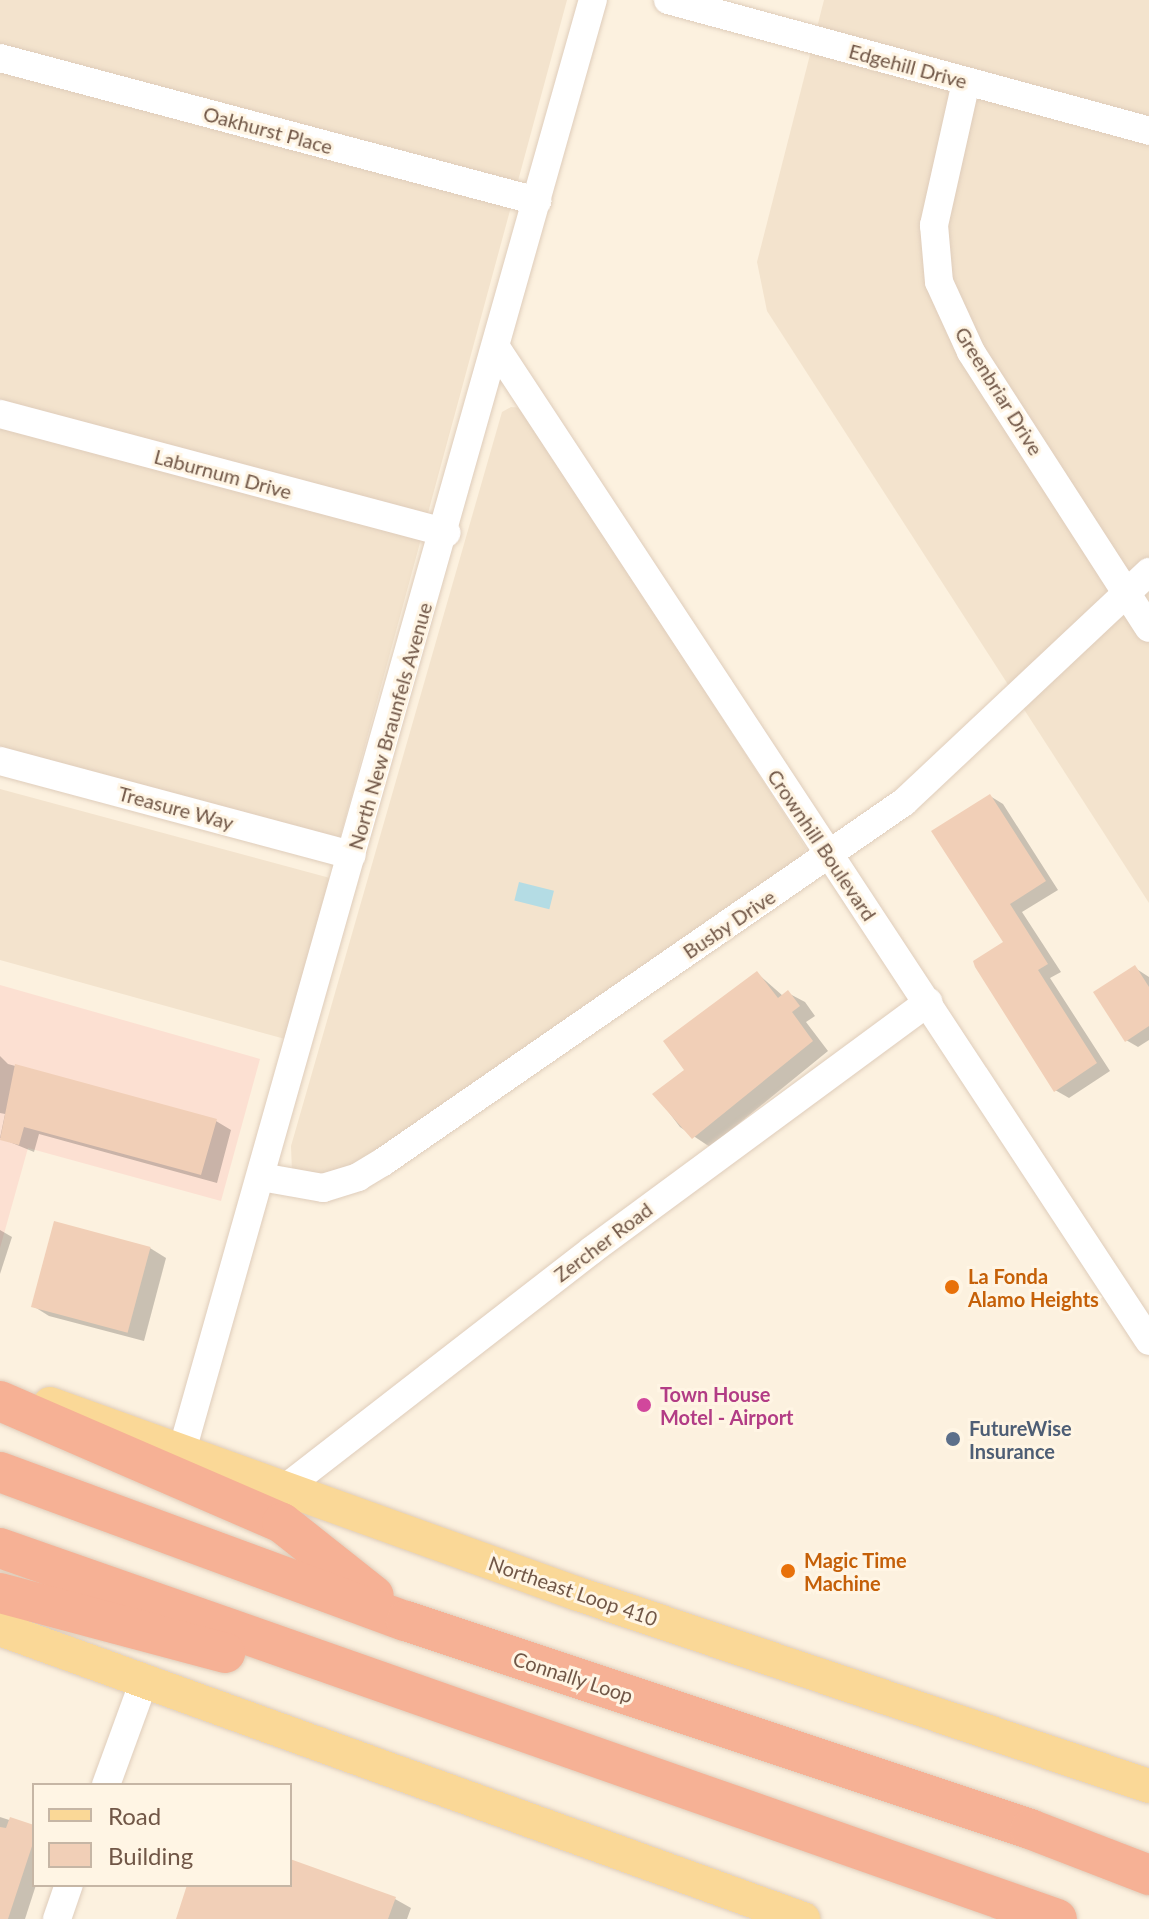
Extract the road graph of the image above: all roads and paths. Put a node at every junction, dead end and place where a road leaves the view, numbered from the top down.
1 (593, 0) edge
2 (668, 0) edge
3 (0, 58) edge
4 (966, 82) junction
5 (1149, 131) edge
6 (537, 201) junction
7 (497, 349) junction
8 (0, 414) edge
9 (446, 533) junction
10 (1149, 572) edge
11 (1127, 594) junction
12 (1149, 628) edge
13 (0, 761) edge
14 (352, 855) junction
15 (829, 856) junction
16 (928, 1002) junction
17 (261, 1177) junction
18 (1149, 1341) edge
19 (0, 1386) edge
20 (0, 1401) edge
21 (182, 1451) junction
22 (0, 1472) edge
23 (284, 1489) junction
24 (0, 1548) edge
25 (0, 1593) edge
26 (406, 1621) junction
27 (0, 1629) edge
28 (143, 1684) junction
29 (515, 1731) junction
30 (107, 1783) edge
31 (1149, 1786) edge
32 (1149, 1875) edge
33 (68, 1887) edge
34 (57, 1919) edge
35 (803, 1919) edge
36 (1057, 1919) edge

1 - 6 street, North New Braunfels Avenue
2 - 4 street, Edgehill Drive
3 - 6 street, Oakhurst Place
4 - 5 street, Edgehill Drive
4 - 11 street, Greenbriar Drive
6 - 7 street, North New Braunfels Avenue
7 - 9 street, North New Braunfels Avenue
7 - 15 street, Crownhill Boulevard
8 - 9 street, Laburnum Drive
9 - 14 street, North New Braunfels Avenue
10 - 11 street, Busby Drive
11 - 12 street, Greenbriar Drive
11 - 15 street, Busby Drive
13 - 14 street, Treasure Way
14 - 17 street, North New Braunfels Avenue
15 - 16 street, Crownhill Boulevard
15 - 17 street, Busby Drive
16 - 18 street, Crownhill Boulevard
16 - 23 street, Zercher Road
17 - 21 street, North New Braunfels Avenue
19 - 21 main road, Northeast Loop 410
20 - 26 highway
21 - 23 main road, Northeast Loop 410
22 - 26 highway, Connally Loop
23 - 31 main road, Northeast Loop 410
24 - 29 highway
25 - 29 highway
26 - 32 highway, Connally Loop
27 - 28 main road
28 - 30 street
28 - 35 main road
29 - 36 highway
33 - 34 street

